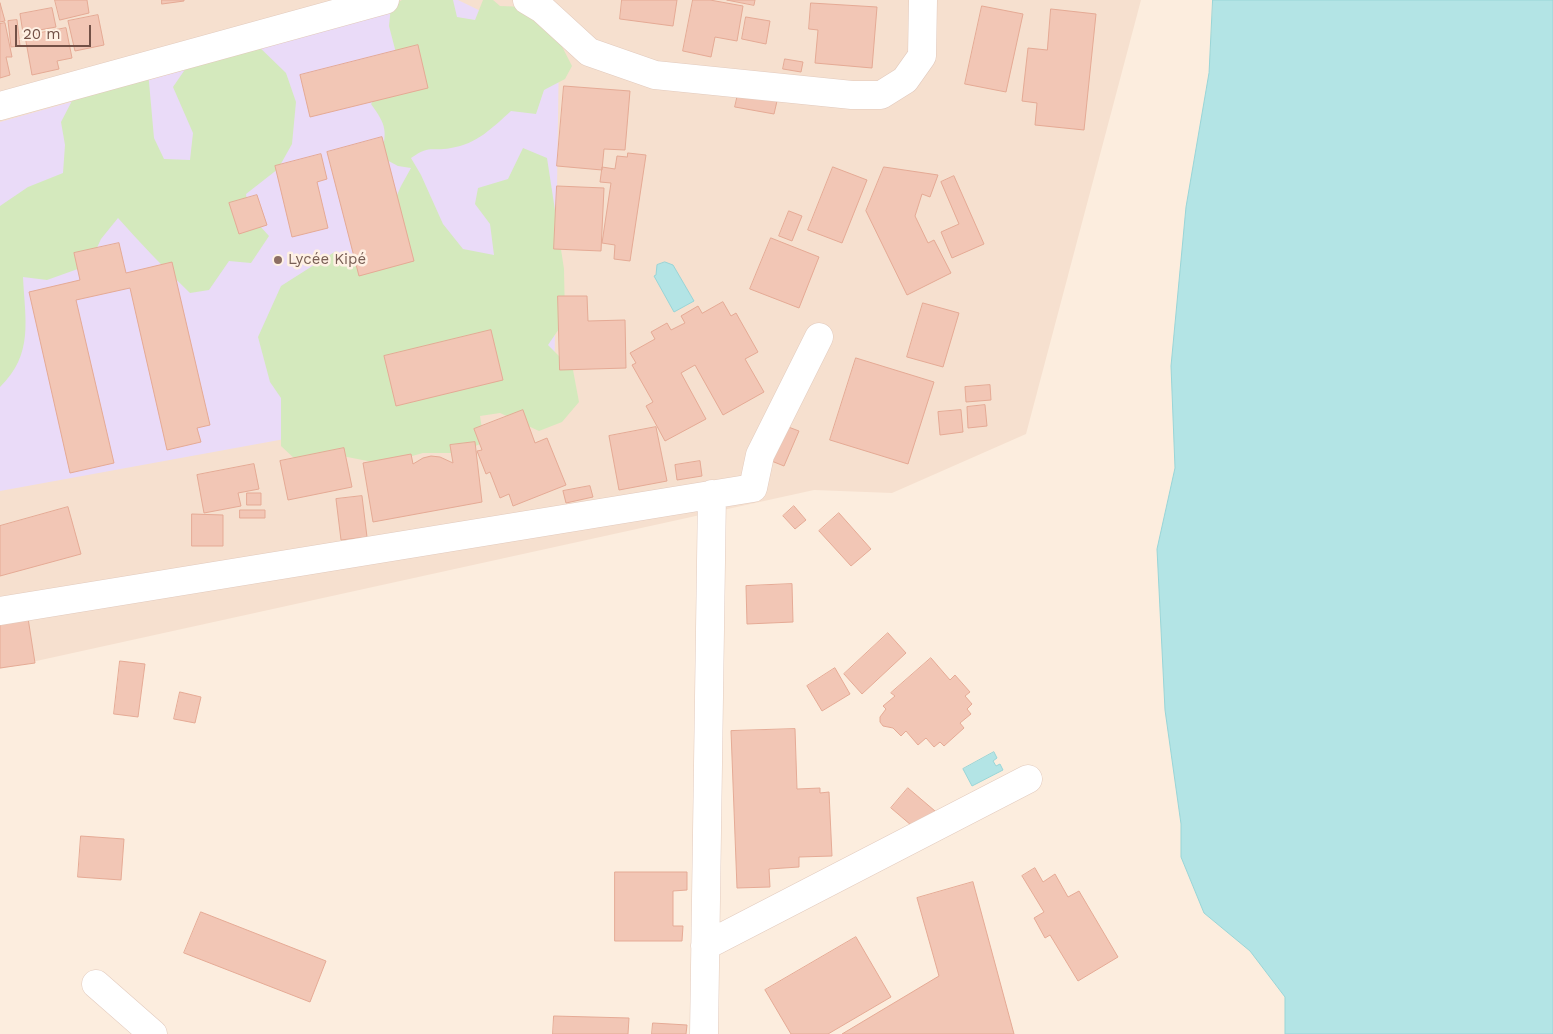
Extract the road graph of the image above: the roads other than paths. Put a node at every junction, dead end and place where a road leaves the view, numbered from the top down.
1 (385, 0) edge
2 (527, 0) edge
3 (923, 0) edge
4 (0, 106) edge
5 (819, 337) dead end
6 (712, 494) junction
7 (0, 611) edge
8 (1028, 778) dead end
9 (705, 946) junction
10 (96, 984) dead end
11 (153, 1034) edge
12 (704, 1034) edge

1 - 4 street
2 - 3 street
5 - 6 street
6 - 7 street
6 - 9 street
8 - 9 street
9 - 12 street
10 - 11 street

